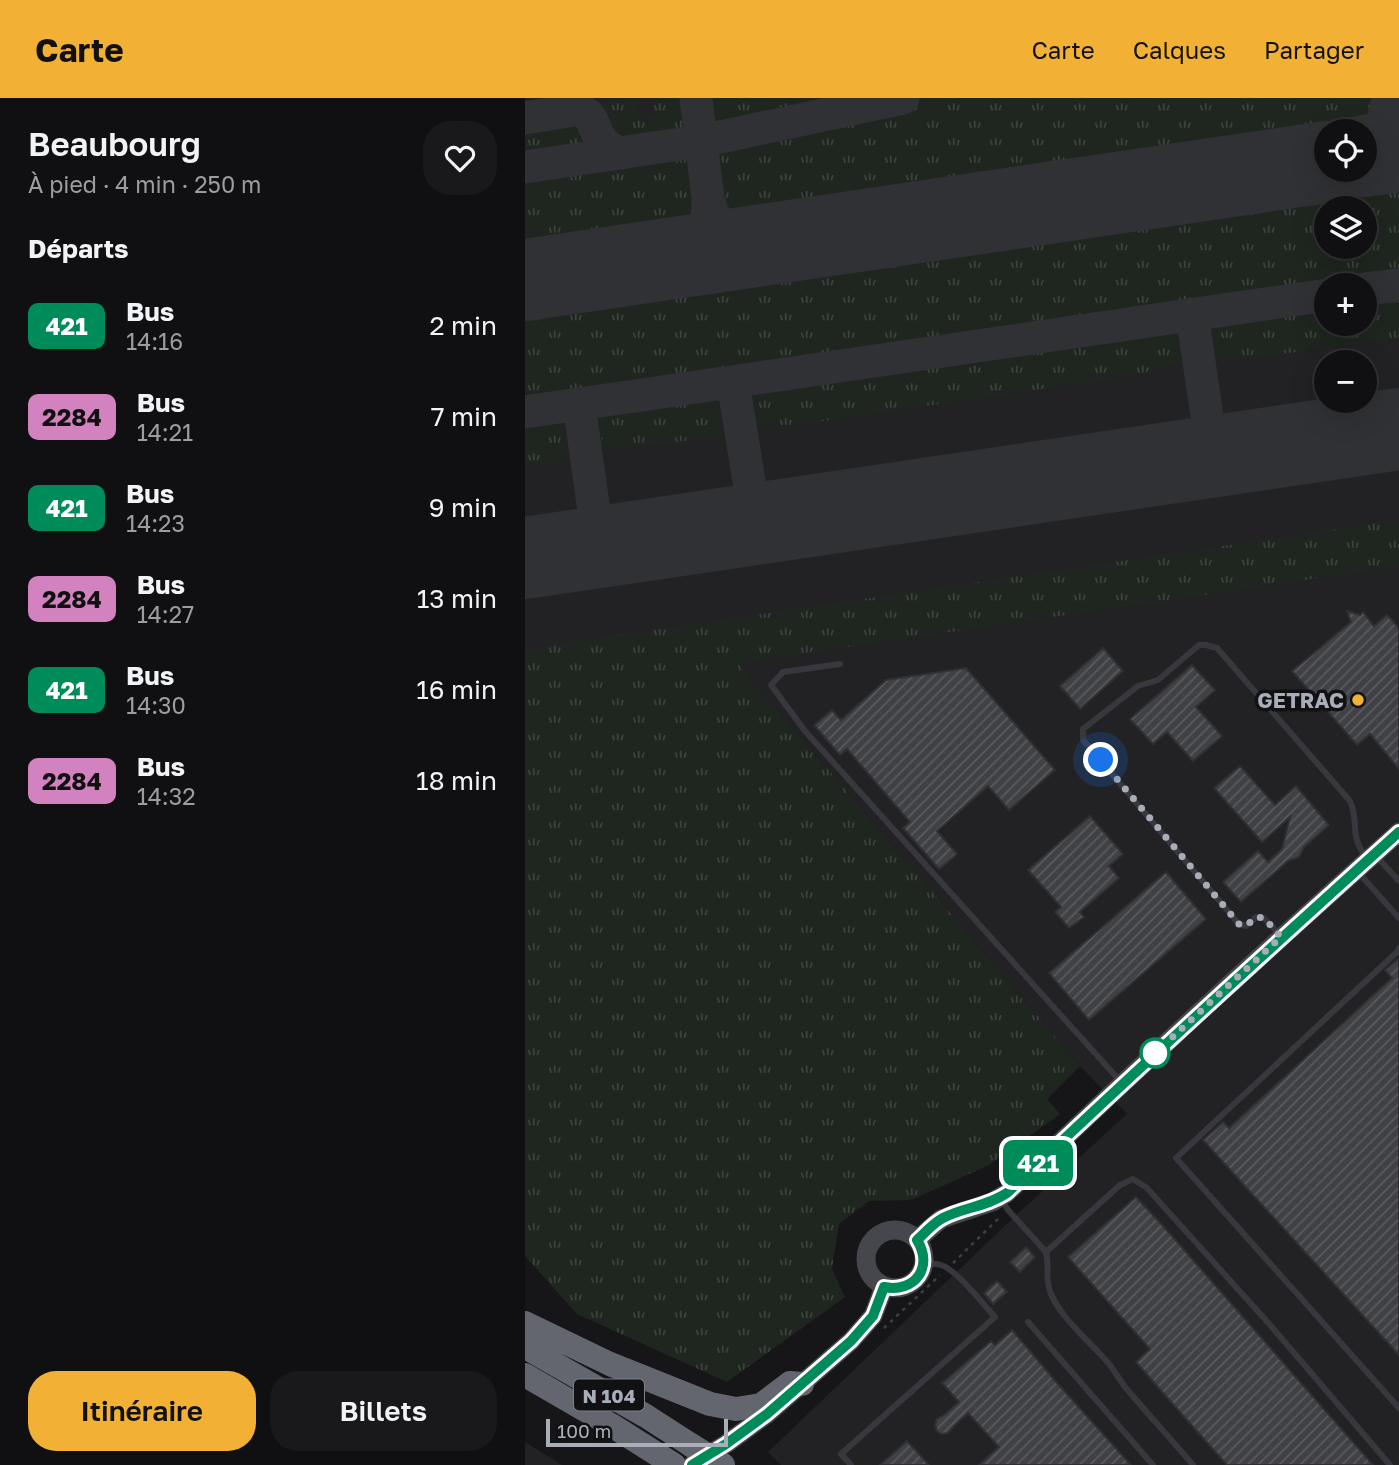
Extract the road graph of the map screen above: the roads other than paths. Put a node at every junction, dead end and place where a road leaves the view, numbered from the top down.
1 (840, 664) dead end
2 (1399, 832) edge
3 (1365, 858) junction
4 (1399, 881) edge
5 (1399, 918) edge
6 (1281, 937) junction
7 (1399, 948) edge
8 (1122, 1083) junction
9 (1000, 1198) junction
10 (917, 1240) junction
11 (1047, 1252) junction
12 (924, 1264) junction
13 (884, 1287) junction
14 (1028, 1322) dead end
15 (525, 1323) edge
16 (525, 1347) edge
17 (525, 1375) edge
18 (802, 1384) junction
19 (1399, 1408) edge
20 (681, 1459) edge
21 (723, 1465) edge
22 (851, 1465) edge
23 (1153, 1465) edge
24 (1193, 1465) edge
25 (1390, 1465) edge

1 - 8 lane
2 - 3 main road
3 - 4 lane
3 - 5 lane
3 - 6 main road
3 - 6 lane
6 - 8 main road
7 - 19 lane
8 - 9 main road
9 - 10 main road
9 - 11 lane
10 - 12 main road
10 - 13 main road
11 - 24 lane
11 - 25 lane
12 - 13 main road
12 - 22 lane
13 - 18 main road
14 - 23 lane
15 - 18 highway
16 - 20 highway, N 104
17 - 20 highway, N 104
18 - 20 main road
20 - 21 highway, N 104, bridge

